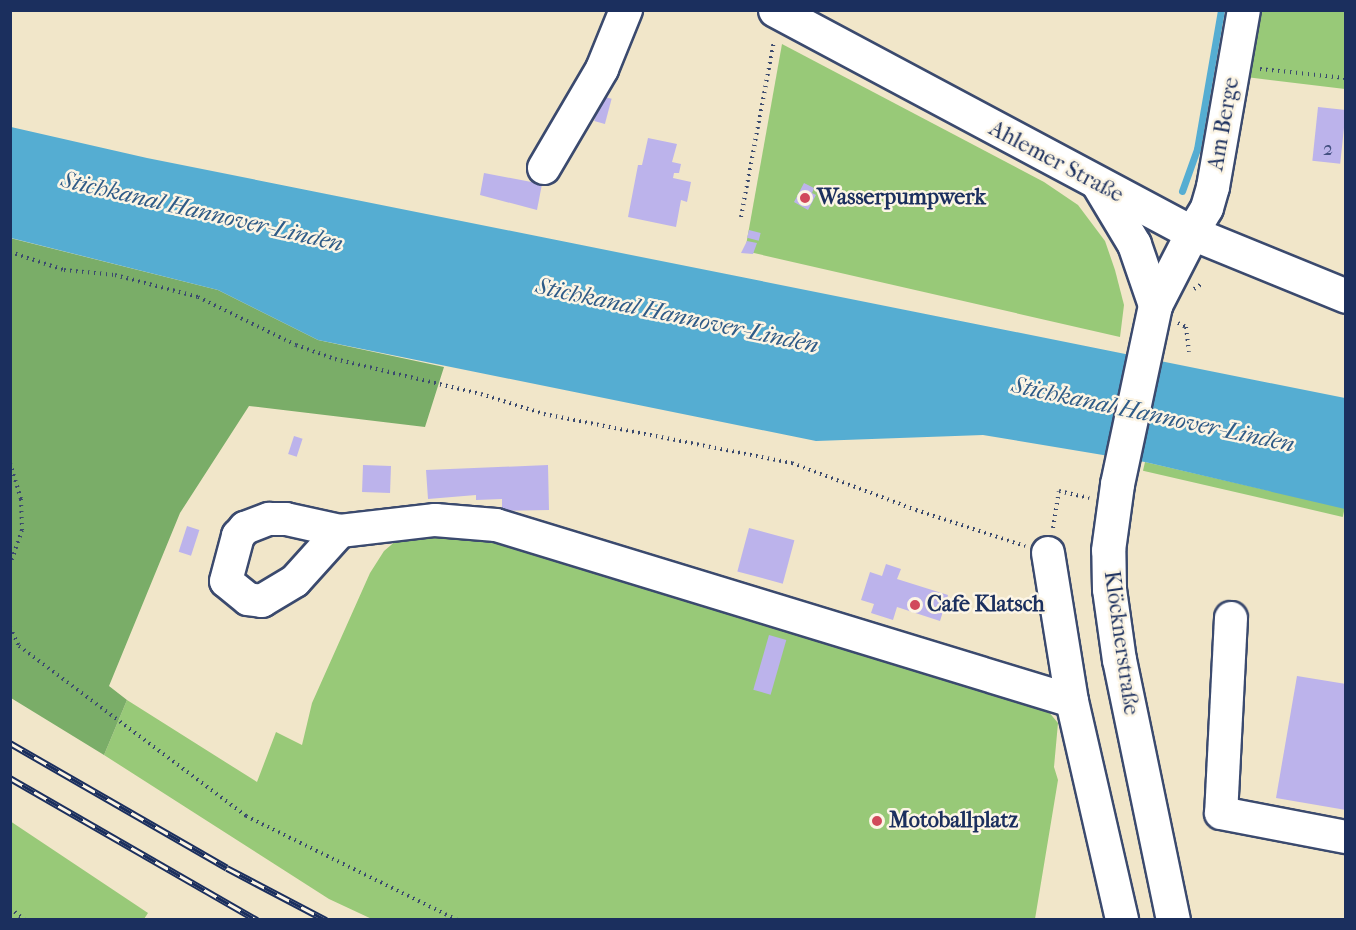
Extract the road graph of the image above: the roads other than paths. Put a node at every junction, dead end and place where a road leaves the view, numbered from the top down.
1 (626, 10) edge
2 (1244, 10) edge
3 (778, 12) edge
4 (544, 168) dead end
5 (1098, 183) junction
6 (1192, 233) junction
7 (1346, 296) edge
8 (1155, 305) junction
9 (340, 531) dead end
10 (1048, 553) road end
11 (1232, 618) dead end
12 (1072, 701) junction
13 (1346, 837) edge
14 (1122, 920) edge
15 (1173, 920) edge

1 - 4 street
2 - 6 street, Am Berge
3 - 5 main road, Ahlemer Straße
5 - 6 main road, Ahlemer Straße
5 - 8 main road
6 - 7 main road, Ahlemer Straße
6 - 8 main road, Klöcknerstraße
8 - 15 main road, Klöcknerstraße
9 - 12 street
10 - 12 street
11 - 13 street
12 - 14 street

